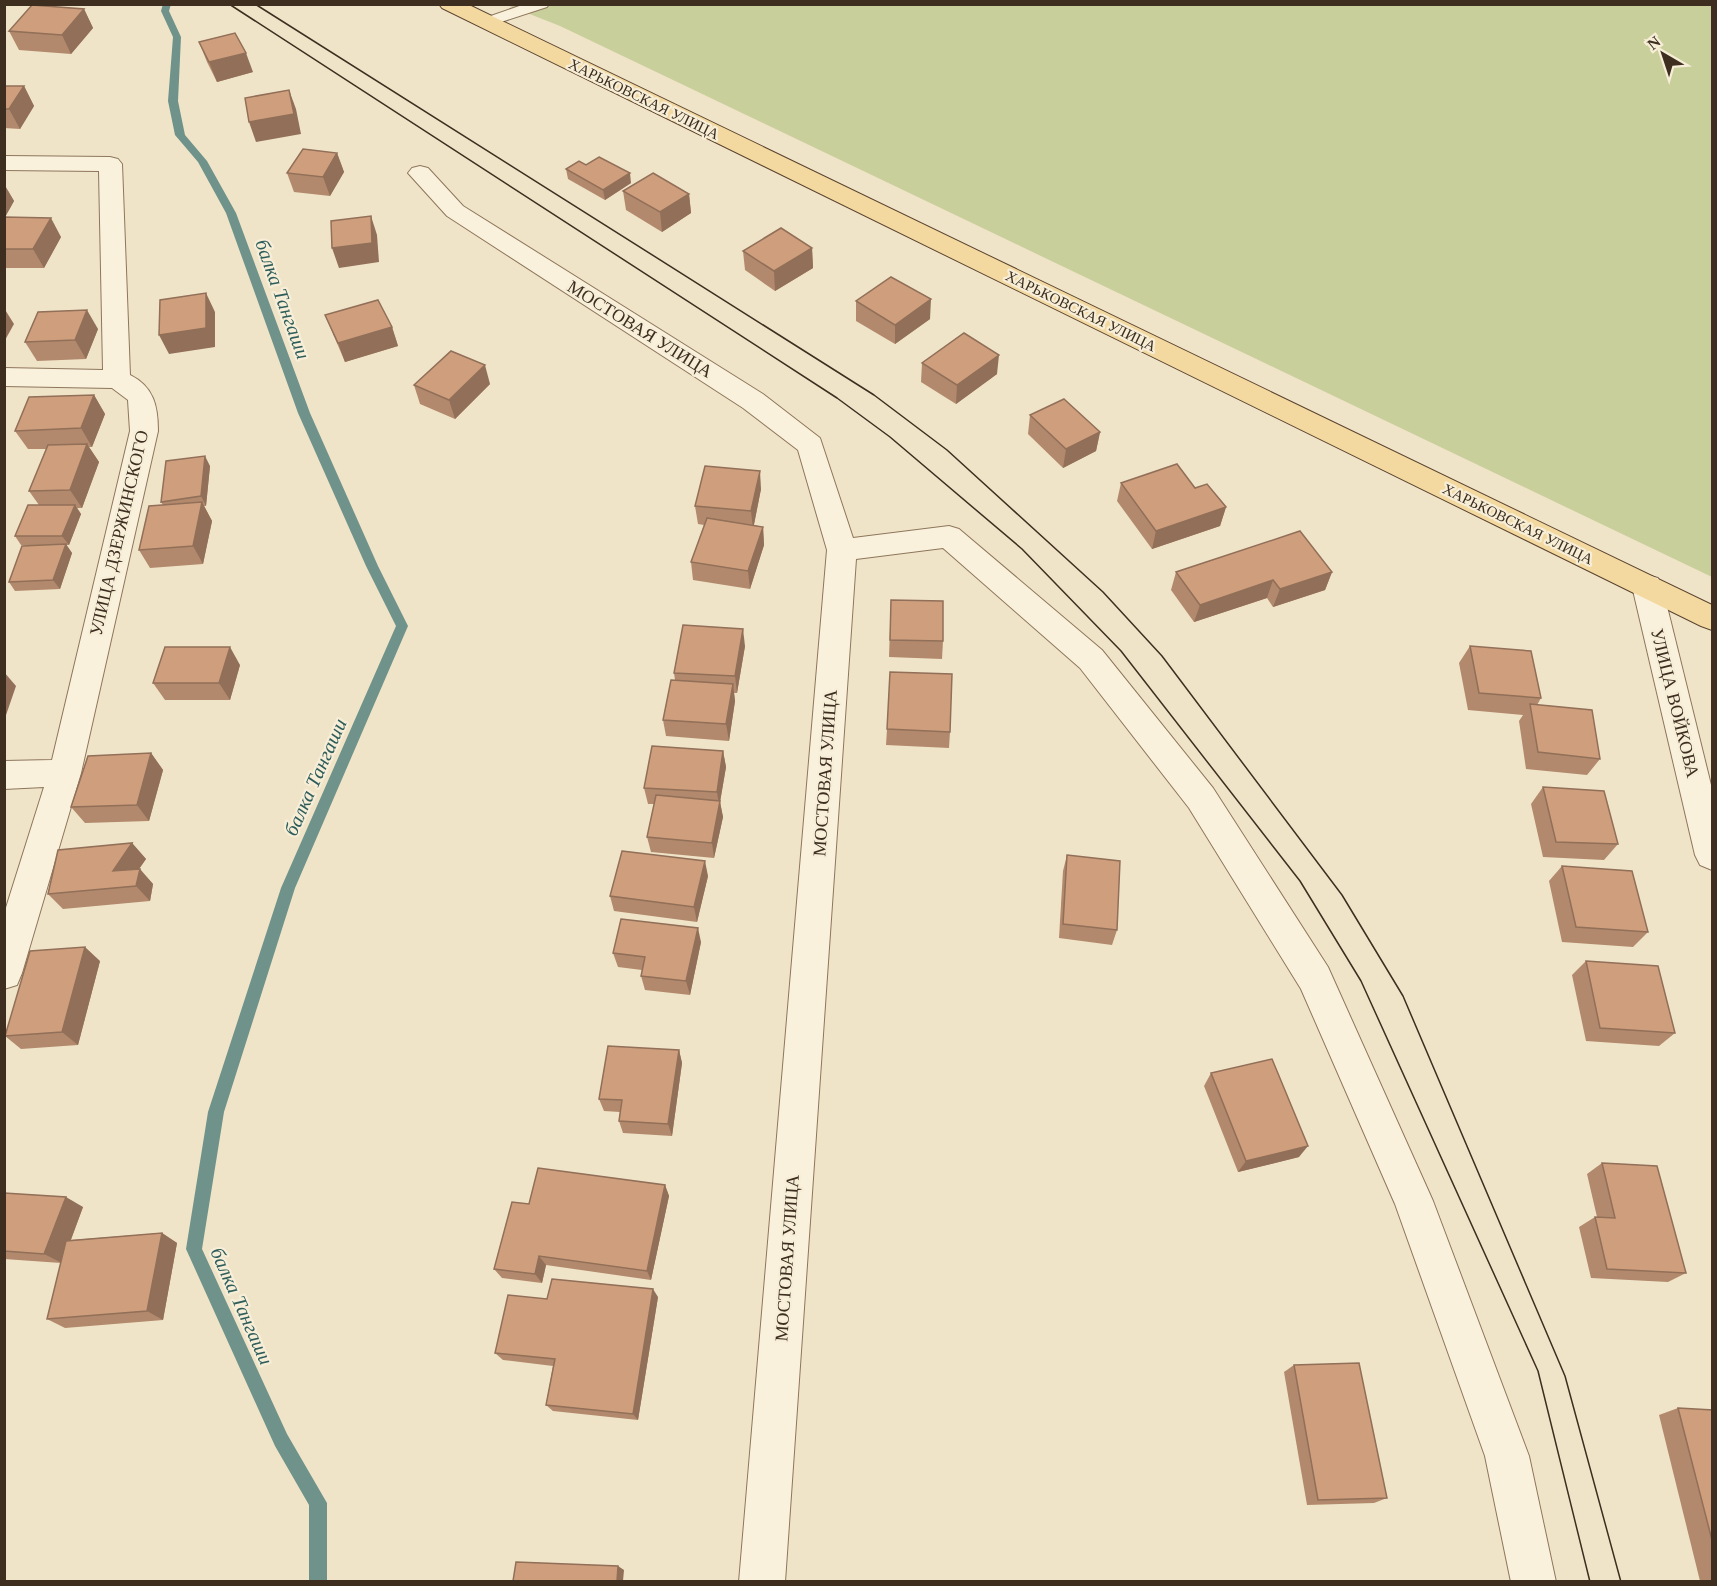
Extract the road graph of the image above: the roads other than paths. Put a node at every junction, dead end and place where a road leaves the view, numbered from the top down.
1 (449, 4) edge
2 (542, 4) edge
3 (487, 22) junction
4 (4, 163) edge
5 (420, 173) dead end
6 (4, 377) edge
7 (117, 379) junction
8 (842, 550) junction
9 (1647, 586) junction
10 (1713, 618) edge
11 (64, 773) junction
12 (4, 775) edge
13 (1713, 855) edge
14 (4, 973) edge
15 (762, 1581) edge
16 (1534, 1581) edge

1 - 3 main road, ХАРЬКОВСКАЯ УЛИЦА
2 - 3 lane
3 - 9 main road, ХАРЬКОВСКАЯ УЛИЦА
4 - 7 street
5 - 8 street, МОСТОВАЯ УЛИЦА
6 - 7 street
7 - 11 street, УЛИЦА ДЗЕРЖИНСКОГО
8 - 15 street, МОСТОВАЯ УЛИЦА
8 - 16 street
9 - 10 main road, ХАРЬКОВСКАЯ УЛИЦА
9 - 13 street, УЛИЦА ВОЙКОВА
11 - 12 street
11 - 14 street, УЛИЦА ДЗЕРЖИНСКОГО

